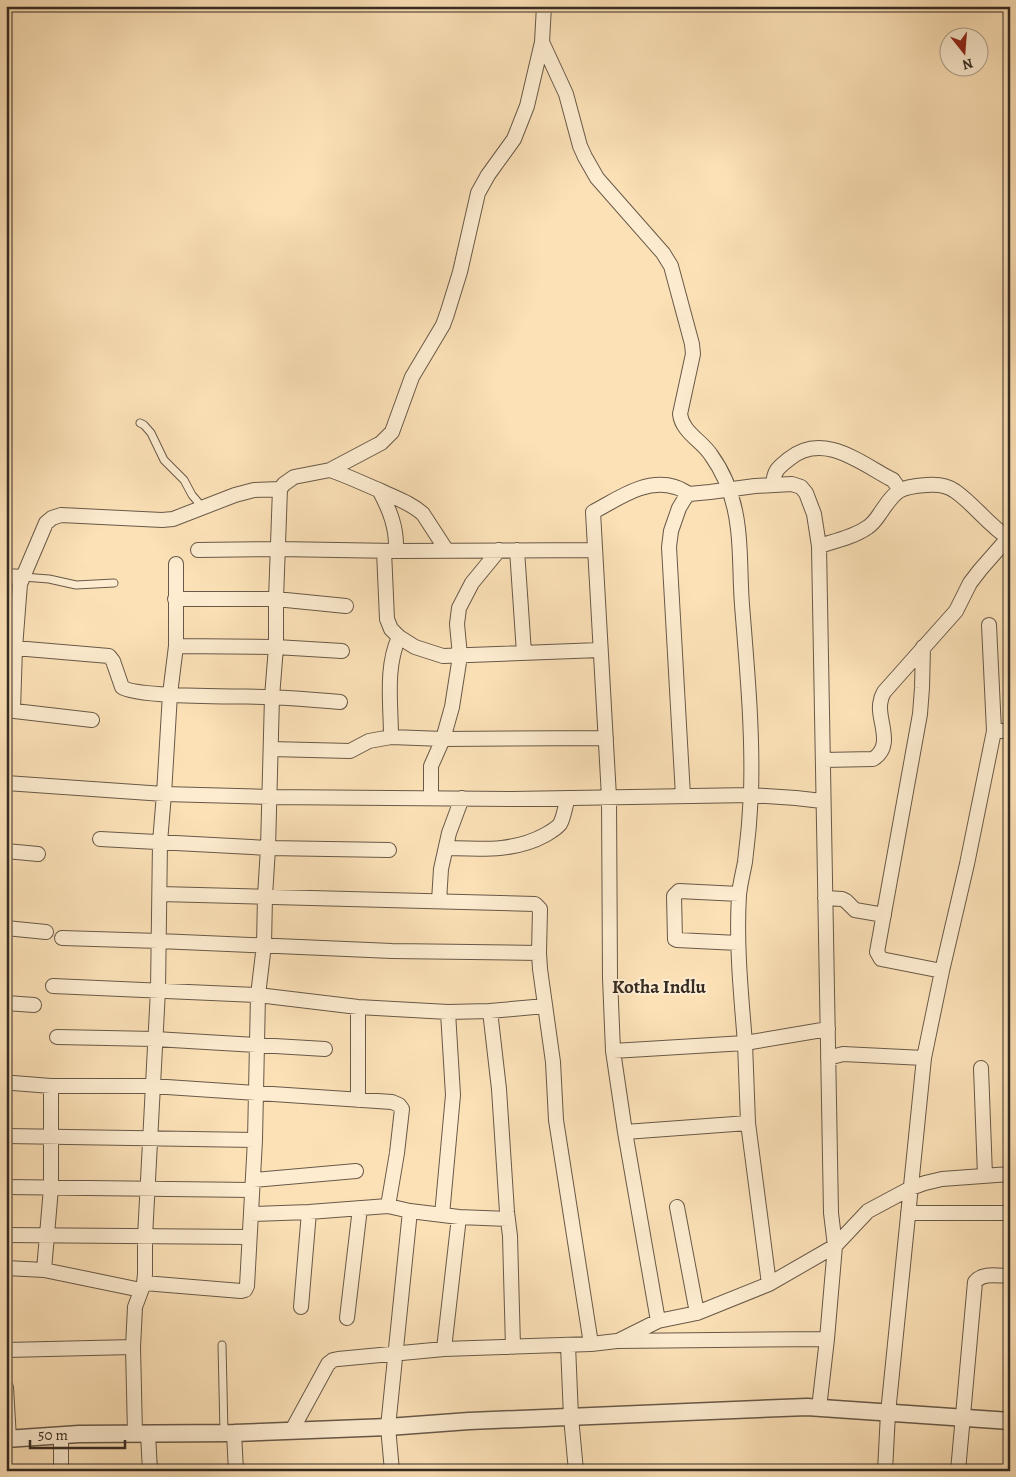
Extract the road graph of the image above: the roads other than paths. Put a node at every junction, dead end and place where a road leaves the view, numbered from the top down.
1 (544, 6) edge
2 (542, 42) junction
3 (140, 423) dead end
4 (330, 470) junction
5 (773, 485) junction
6 (280, 489) junction
7 (730, 489) junction
8 (379, 490) junction
9 (900, 490) junction
10 (689, 494) junction
11 (203, 508) junction
12 (1009, 538) edge
13 (819, 546) junction
14 (278, 549) junction
15 (198, 550) dead end
16 (499, 550) junction
17 (516, 550) junction
18 (594, 550) junction
19 (390, 551) junction
20 (447, 551) junction
21 (176, 564) dead end
22 (6, 576) edge
23 (23, 577) junction
24 (114, 583) dead end
25 (175, 598) junction
26 (276, 599) junction
27 (346, 606) dead end
28 (989, 625) dead end
29 (399, 637) junction
30 (176, 646) junction
31 (276, 647) junction
32 (923, 648) junction
33 (600, 650) junction
34 (12, 651) edge
35 (342, 651) dead end
36 (524, 653) junction
37 (460, 656) junction
38 (170, 694) junction
39 (272, 697) junction
40 (340, 702) dead end
41 (10, 710) edge
42 (92, 720) dead end
43 (994, 731) junction
44 (1010, 731) edge
45 (391, 736) junction
46 (606, 738) junction
47 (443, 739) junction
48 (271, 749) junction
49 (823, 760) junction
50 (6, 782) edge
51 (164, 794) junction
52 (751, 795) junction
53 (682, 796) junction
54 (270, 797) junction
55 (609, 797) junction
56 (431, 798) junction
57 (462, 798) junction
58 (568, 798) junction
59 (822, 801) junction
60 (100, 838) dead end
61 (160, 842) junction
62 (268, 848) junction
63 (446, 848) junction
64 (389, 850) dead end
65 (6, 851) edge
66 (38, 854) dead end
67 (160, 894) junction
68 (739, 894) junction
69 (265, 896) junction
70 (825, 898) junction
71 (439, 901) junction
72 (884, 915) junction
73 (6, 928) edge
74 (46, 932) dead end
75 (62, 938) dead end
76 (159, 941) junction
77 (738, 943) junction
78 (264, 945) junction
79 (539, 953) junction
80 (942, 971) junction
81 (53, 986) dead end
82 (158, 990) junction
83 (258, 995) junction
84 (6, 1003) edge
85 (34, 1005) dead end
86 (546, 1006) junction
87 (358, 1007) junction
88 (490, 1011) junction
89 (448, 1012) junction
90 (828, 1029) junction
91 (57, 1037) dead end
92 (155, 1039) junction
93 (745, 1043) junction
94 (257, 1044) junction
95 (325, 1049) dead end
96 (612, 1051) junction
97 (828, 1058) junction
98 (924, 1058) junction
99 (981, 1068) dead end
100 (13, 1083) dead end
101 (51, 1086) junction
102 (152, 1086) junction
103 (255, 1093) junction
104 (358, 1100) junction
105 (748, 1123) junction
106 (625, 1132) junction
107 (6, 1136) edge
108 (51, 1136) junction
109 (150, 1139) junction
110 (254, 1140) junction
111 (356, 1171) dead end
112 (1010, 1174) edge
113 (985, 1176) junction
114 (252, 1185) junction
115 (6, 1187) edge
116 (50, 1188) junction
117 (149, 1188) junction
118 (910, 1188) junction
119 (388, 1206) junction
120 (677, 1207) dead end
121 (360, 1208) junction
122 (309, 1212) junction
123 (410, 1212) junction
124 (908, 1213) junction
125 (251, 1214) junction
126 (1010, 1214) edge
127 (442, 1215) junction
128 (459, 1217) junction
129 (508, 1219) junction
130 (6, 1235) edge
131 (47, 1235) junction
132 (146, 1236) junction
133 (248, 1237) junction
134 (835, 1246) junction
135 (6, 1268) edge
136 (44, 1270) junction
137 (1010, 1276) edge
138 (769, 1284) junction
139 (142, 1287) junction
140 (301, 1307) dead end
141 (697, 1313) junction
142 (346, 1318) dead end
143 (658, 1321) junction
144 (827, 1339) junction
145 (617, 1341) junction
146 (591, 1344) junction
147 (222, 1345) dead end
148 (568, 1345) junction
149 (133, 1347) junction
150 (513, 1347) junction
151 (444, 1349) junction
152 (6, 1350) edge
153 (395, 1355) junction
154 (6, 1387) edge
155 (819, 1408) junction
156 (888, 1413) junction
157 (571, 1417) junction
158 (962, 1419) junction
159 (1010, 1421) edge
160 (388, 1427) junction
161 (292, 1430) junction
162 (229, 1433) junction
163 (142, 1434) junction
164 (61, 1436) junction
165 (8, 1439) edge
166 (61, 1471) edge
167 (150, 1471) edge
168 (236, 1471) edge
169 (392, 1471) edge
170 (576, 1471) edge
171 (885, 1471) edge
172 (958, 1471) edge

1 - 2 street
2 - 4 street
2 - 7 street
3 - 11 lane
4 - 6 street
4 - 8 street
5 - 7 street
5 - 9 street
5 - 13 street
6 - 11 street
6 - 14 street
7 - 10 street
7 - 52 street
8 - 19 street
8 - 20 street
9 - 12 street
9 - 13 street
10 - 18 street
10 - 53 street
11 - 23 street
12 - 32 street
13 - 49 street
14 - 15 street
14 - 19 street
14 - 26 street
16 - 17 street
16 - 20 street
16 - 37 street
17 - 18 street
17 - 36 street
18 - 33 street
19 - 20 street
19 - 29 street
21 - 25 street
22 - 23 street
23 - 24 lane
23 - 34 street
25 - 26 street
25 - 30 street
26 - 27 street
26 - 31 street
28 - 43 street
29 - 37 street
29 - 45 street
30 - 31 street
30 - 38 street
31 - 35 street
31 - 39 street
32 - 49 street
32 - 72 street
33 - 36 street
33 - 46 street
34 - 38 street
34 - 41 street
36 - 37 street
37 - 47 street
38 - 39 street
38 - 51 street
39 - 40 street
39 - 48 street
41 - 42 street
43 - 44 street
43 - 80 street
45 - 47 street
45 - 48 street
46 - 47 street
46 - 55 street
47 - 56 street
48 - 54 street
49 - 59 street
50 - 51 street
51 - 54 street
51 - 61 street
52 - 53 street
52 - 59 street
52 - 68 street
53 - 55 street
54 - 56 street
54 - 62 street
55 - 58 street
55 - 96 street
56 - 57 street
57 - 58 street
57 - 63 street
58 - 63 street
59 - 70 street
60 - 61 street
61 - 62 street
61 - 67 street
62 - 64 street
62 - 69 street
63 - 71 street
65 - 66 street
67 - 69 street
67 - 76 street
68 - 77 street
68 - 77 street
69 - 71 street
69 - 78 street
70 - 72 street
70 - 90 street
71 - 79 street
72 - 80 street
73 - 74 street
75 - 76 street
76 - 78 street
76 - 82 street
77 - 93 street
78 - 79 street
78 - 83 street
79 - 86 street
80 - 98 street
81 - 82 street
82 - 83 street
82 - 92 street
83 - 87 street
83 - 94 street
84 - 85 street
86 - 88 street
86 - 146 street
87 - 89 street
87 - 104 street
88 - 89 street
88 - 129 street
89 - 127 street
90 - 93 street
90 - 97 street
91 - 92 street
92 - 94 street
92 - 102 street
93 - 96 street
93 - 105 street
94 - 95 street
94 - 103 street
96 - 106 street
97 - 98 street
97 - 134 street
98 - 118 street
99 - 113 street
100 - 101 street
101 - 102 street
101 - 108 street
102 - 103 street
102 - 109 street
103 - 104 street
103 - 110 street
104 - 119 street
105 - 106 street
105 - 138 street
106 - 143 street
107 - 108 street
108 - 109 street
108 - 116 street
109 - 110 street
109 - 117 street
110 - 114 street
111 - 114 street
112 - 113 street
113 - 118 street
114 - 117 street
114 - 125 street
115 - 116 street
116 - 117 street
116 - 131 street
117 - 132 street
118 - 124 street
118 - 134 street
119 - 121 street
119 - 123 street
120 - 141 street
121 - 122 street
121 - 142 street
122 - 125 street
122 - 140 street
123 - 127 street
123 - 153 street
124 - 126 street
124 - 156 street
125 - 133 street
127 - 128 street
128 - 129 street
128 - 151 street
129 - 150 street
130 - 131 street
131 - 132 street
131 - 136 street
132 - 133 street
132 - 139 street
133 - 139 street
134 - 138 street
134 - 144 street
135 - 136 street
136 - 139 street
137 - 158 street
138 - 141 street
139 - 149 street
141 - 143 street
143 - 145 street
144 - 145 street
144 - 155 street
145 - 146 street
146 - 148 street
147 - 162 lane
148 - 150 street
148 - 157 street
149 - 152 street
149 - 163 street
150 - 151 street
151 - 153 street
153 - 160 street
153 - 161 street
154 - 165 street
155 - 156 street
155 - 157 street
156 - 158 street
156 - 171 street
157 - 160 street
157 - 170 street
158 - 159 street
158 - 172 street
160 - 161 street
160 - 169 street
161 - 162 street
162 - 163 street
162 - 168 street
163 - 164 street
163 - 167 street
164 - 165 street
164 - 166 street

